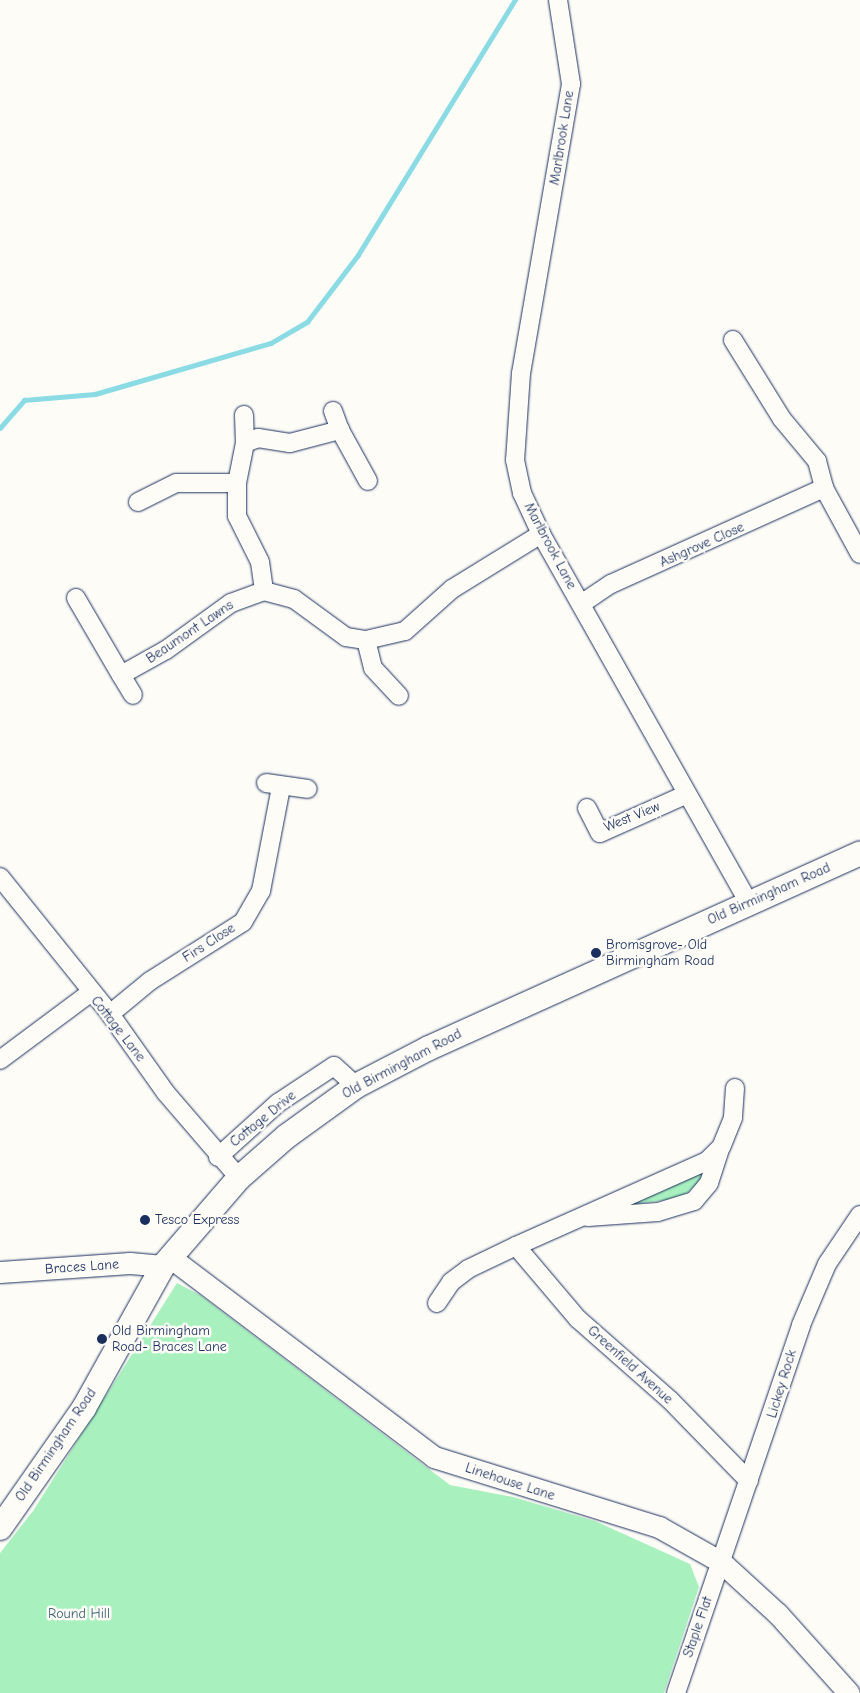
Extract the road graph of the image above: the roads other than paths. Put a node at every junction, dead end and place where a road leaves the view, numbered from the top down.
1 (558, 0) edge
2 (733, 340) dead end
3 (333, 412) dead end
4 (244, 415) dead end
5 (340, 430) junction
6 (244, 443) junction
7 (368, 481) dead end
8 (237, 483) junction
9 (824, 488) junction
10 (138, 502) dead end
11 (540, 534) junction
12 (860, 554) edge
13 (264, 591) junction
14 (76, 598) dead end
15 (581, 604) junction
16 (366, 640) junction
17 (121, 675) junction
18 (133, 695) dead end
19 (399, 696) dead end
20 (308, 789) dead end
21 (688, 794) junction
22 (588, 808) dead end
23 (860, 853) edge
24 (0, 877) edge
25 (749, 903) junction
26 (90, 993) junction
27 (110, 1014) junction
28 (0, 1060) edge
29 (356, 1086) junction
30 (735, 1088) dead end
31 (721, 1148) junction
32 (218, 1157) junction
33 (239, 1178) junction
34 (860, 1215) edge
35 (575, 1218) junction
36 (516, 1246) junction
37 (167, 1262) junction
38 (0, 1272) edge
39 (437, 1303) dead end
40 (749, 1482) junction
41 (0, 1528) edge
42 (721, 1562) junction
43 (676, 1693) edge
44 (849, 1693) edge

1 - 11 street, Marlbrook Lane
2 - 9 street
3 - 5 street
4 - 6 street
5 - 6 street
5 - 7 street
6 - 8 street
8 - 10 street
8 - 13 street
9 - 12 street
9 - 15 street, Ashgrove Close
11 - 15 street, Marlbrook Lane
11 - 16 street
13 - 16 street
13 - 17 street, Beaumont Lawns
14 - 17 street
15 - 21 street, Marlbrook Lane
16 - 19 street
17 - 18 street
20 - 27 street, Firs Close
21 - 22 street, West View
21 - 25 street, Marlbrook Lane
23 - 25 main road, Old Birmingham Road
24 - 26 street, Cottage Lane
25 - 29 main road, Old Birmingham Road
26 - 27 street, Cottage Lane
26 - 28 street
27 - 32 street, Cottage Lane
29 - 32 street, Cottage Drive
29 - 33 main road, Old Birmingham Road
30 - 31 street
31 - 35 street
31 - 35 street
32 - 33 street, Cottage Lane
33 - 37 main road, Old Birmingham Road
34 - 40 street, Lickey Rock
35 - 36 street
36 - 39 street
36 - 40 street, Greenfield Avenue
37 - 38 street, Braces Lane
37 - 41 main road, Old Birmingham Road
37 - 42 street, Linehouse Lane
40 - 42 street, Lickey Rock
42 - 43 street, Staple Flat
42 - 44 street, Linehouse Lane

